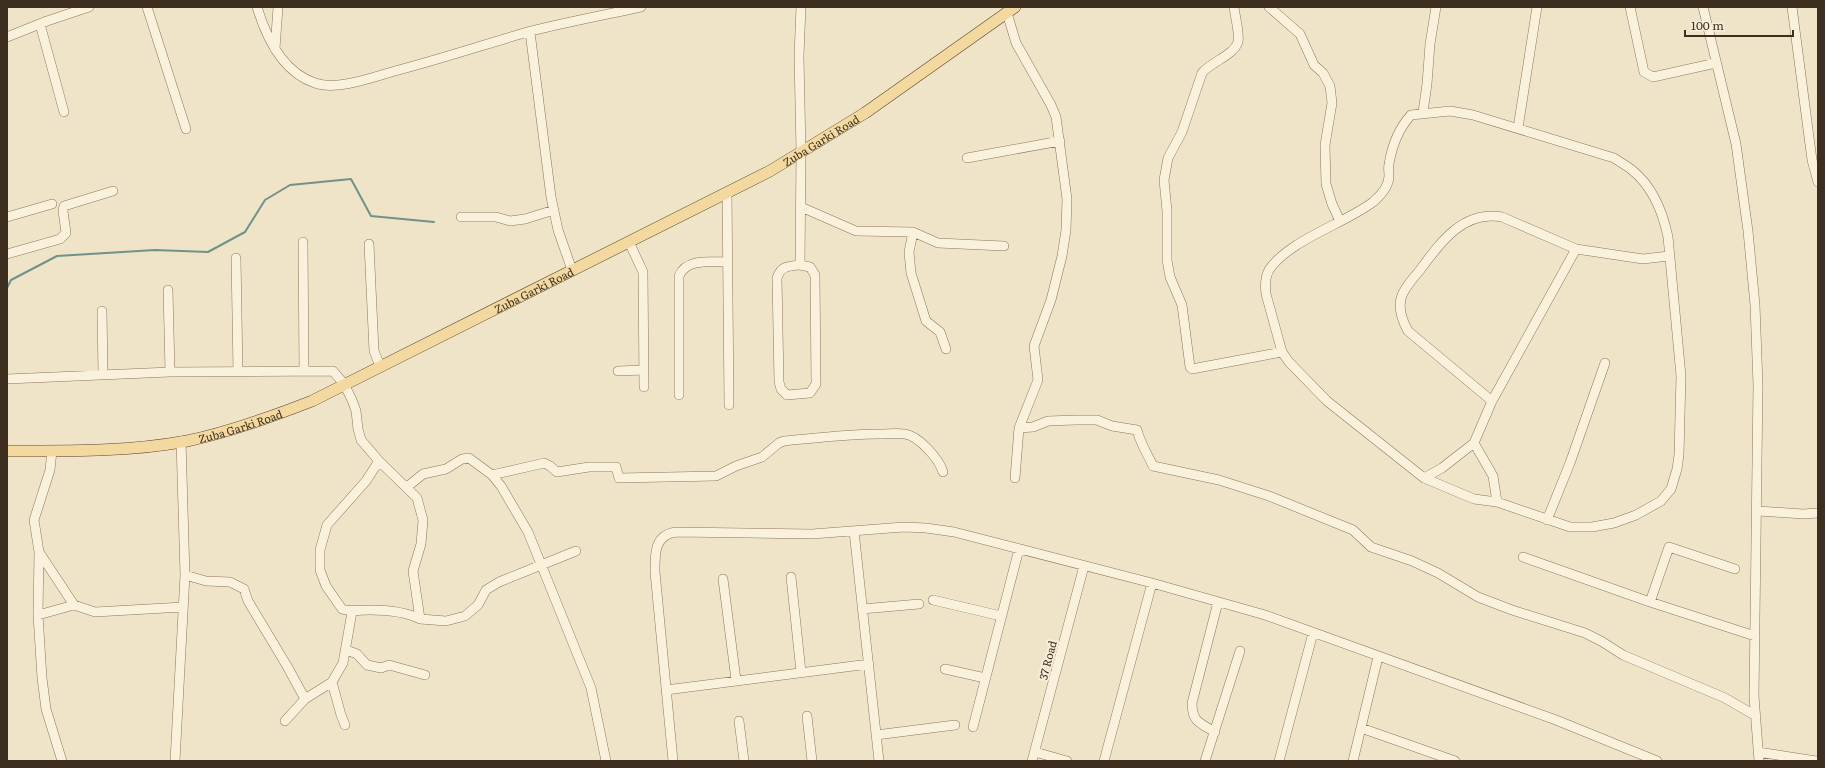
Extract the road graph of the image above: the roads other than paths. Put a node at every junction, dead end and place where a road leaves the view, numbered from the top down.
1 (89, 7) edge
2 (145, 7) edge
3 (257, 7) edge
4 (278, 7) edge
5 (641, 7) edge
6 (801, 7) edge
7 (1234, 7) edge
8 (1269, 7) edge
9 (1436, 7) edge
10 (1537, 7) edge
11 (1630, 7) edge
12 (1703, 7) edge
13 (1792, 7) edge
14 (1011, 10) edge
15 (40, 24) junction
16 (530, 32) junction
17 (7, 37) edge
18 (275, 51) junction
19 (1716, 63) junction
20 (64, 112) dead end
21 (1423, 112) junction
22 (1518, 128) junction
23 (186, 129) dead end
24 (1060, 141) junction
25 (801, 152) junction
26 (967, 158) dead end
27 (1818, 182) edge
28 (113, 191) dead end
29 (727, 192) junction
30 (52, 204) dead end
31 (801, 207) junction
32 (554, 210) junction
33 (7, 217) edge
34 (460, 217) dead end
35 (1340, 222) junction
36 (913, 232) junction
37 (302, 242) dead end
38 (629, 242) junction
39 (369, 244) dead end
40 (1004, 246) dead end
41 (1576, 249) junction
42 (7, 254) edge
43 (1668, 256) junction
44 (236, 258) dead end
45 (727, 262) junction
46 (800, 265) junction
47 (572, 270) junction
48 (168, 290) dead end
49 (102, 311) dead end
50 (946, 349) dead end
51 (1282, 352) junction
52 (1605, 363) dead end
53 (380, 366) junction
54 (643, 370) junction
55 (304, 371) junction
56 (618, 371) dead end
57 (170, 372) junction
58 (238, 372) junction
59 (103, 374) junction
60 (7, 379) edge
61 (344, 384) junction
62 (644, 387) dead end
63 (679, 395) dead end
64 (1492, 401) junction
65 (729, 405) dead end
66 (1019, 428) junction
67 (181, 441) junction
68 (1474, 443) junction
69 (7, 451) edge
70 (52, 451) junction
71 (379, 461) junction
72 (944, 472) dead end
73 (492, 475) junction
74 (1015, 478) dead end
75 (1424, 478) junction
76 (407, 487) junction
77 (1497, 502) junction
78 (1758, 511) junction
79 (1818, 513) edge
80 (1547, 520) junction
81 (854, 531) junction
82 (1018, 549) junction
83 (576, 551) dead end
84 (39, 552) junction
85 (1523, 557) dead end
86 (541, 566) junction
87 (1084, 566) junction
88 (1735, 569) dead end
89 (185, 575) junction
90 (791, 577) dead end
91 (723, 579) dead end
92 (1152, 583) junction
93 (933, 600) dead end
94 (1218, 602) junction
95 (1650, 602) junction
96 (919, 604) dead end
97 (74, 605) junction
98 (183, 606) junction
99 (862, 609) junction
100 (352, 612) junction
101 (38, 615) junction
102 (1001, 616) junction
103 (420, 619) junction
104 (1313, 633) junction
105 (1756, 636) junction
106 (346, 650) junction
107 (1240, 651) dead end
108 (1378, 657) junction
109 (869, 664) junction
110 (945, 669) dead end
111 (801, 672) junction
112 (425, 675) dead end
113 (985, 678) junction
114 (736, 680) junction
115 (332, 682) junction
116 (666, 690) junction
117 (305, 699) junction
118 (806, 716) dead end
119 (1756, 716) junction
120 (285, 721) dead end
121 (739, 721) dead end
122 (345, 725) dead end
123 (955, 725) dead end
124 (973, 727) dead end
125 (1361, 728) junction
126 (1215, 732) junction
127 (876, 735) junction
128 (1758, 756) edge
129 (1033, 757) edge
130 (62, 761) edge
131 (175, 761) edge
132 (606, 761) edge
133 (674, 761) edge
134 (744, 761) edge
135 (812, 761) edge
136 (879, 761) edge
137 (1067, 761) edge
138 (1104, 761) edge
139 (1204, 761) edge
140 (1279, 761) edge
141 (1353, 761) edge
142 (1455, 761) edge
143 (1657, 761) edge
144 (1816, 761) edge

1 - 15 street
2 - 23 street
3 - 18 street
4 - 18 street
5 - 16 street
6 - 25 street
7 - 51 street
8 - 35 street
9 - 21 street
10 - 22 street
11 - 19 street
12 - 19 street
13 - 27 street
14 - 24 street
14 - 25 main road, Zuba Garki Road
15 - 17 street
15 - 20 street
16 - 18 street
16 - 32 street
19 - 78 street
21 - 22 street
21 - 35 street
22 - 43 street
24 - 26 street
24 - 66 street
25 - 29 main road, Zuba Garki Road
25 - 31 street
28 - 42 street
29 - 38 main road, Zuba Garki Road
29 - 45 street
30 - 33 street
31 - 36 street
31 - 46 street
32 - 34 street
32 - 47 street
35 - 51 street
36 - 40 street
36 - 50 street
37 - 55 street
38 - 47 main road, Zuba Garki Road
38 - 54 street
39 - 53 street
41 - 43 street
41 - 64 street
41 - 64 street
43 - 80 street
44 - 58 street
45 - 63 street
45 - 65 street
46 - 46 street
47 - 53 main road, Zuba Garki Road
48 - 57 street
49 - 59 street
51 - 75 street
52 - 80 street
53 - 61 main road, Zuba Garki Road
54 - 56 street
54 - 62 street
55 - 58 street
55 - 61 street
57 - 58 street
57 - 59 street
59 - 60 street
61 - 67 main road, Zuba Garki Road
61 - 71 street
64 - 68 street
66 - 74 street
66 - 119 street
67 - 70 main road, Zuba Garki Road
67 - 89 street
68 - 75 street
68 - 77 street
69 - 70 main road, Zuba Garki Road
70 - 84 street
71 - 76 street
71 - 100 street
72 - 73 street
73 - 76 street
73 - 86 street
75 - 77 street
76 - 103 street
77 - 80 street
78 - 79 street
78 - 105 street
81 - 82 street
81 - 99 street
81 - 116 street
82 - 87 street
82 - 102 street
83 - 86 street
84 - 97 street
84 - 101 street
85 - 95 street
86 - 103 street
86 - 132 street
87 - 92 street
87 - 129 street, 37 Road
88 - 95 street
89 - 98 street
89 - 117 street
90 - 111 street
91 - 114 street
92 - 94 street
92 - 138 street
93 - 102 street
94 - 104 street
94 - 126 street
95 - 105 street
96 - 99 street
97 - 98 street
97 - 101 street
98 - 131 street
99 - 109 street
100 - 103 street
100 - 106 street
101 - 130 street
102 - 113 street
104 - 108 street
104 - 140 street
105 - 119 street
106 - 112 street
106 - 115 street
107 - 126 street
108 - 125 street
108 - 143 street
109 - 111 street
109 - 127 street
110 - 113 street
111 - 114 street
113 - 124 street
114 - 116 street
115 - 117 street
115 - 122 street
116 - 133 street
117 - 120 street
118 - 135 street
119 - 128 street
121 - 134 street
123 - 127 street
125 - 141 street
125 - 142 street
126 - 139 street
127 - 136 street
128 - 144 street
129 - 137 street

